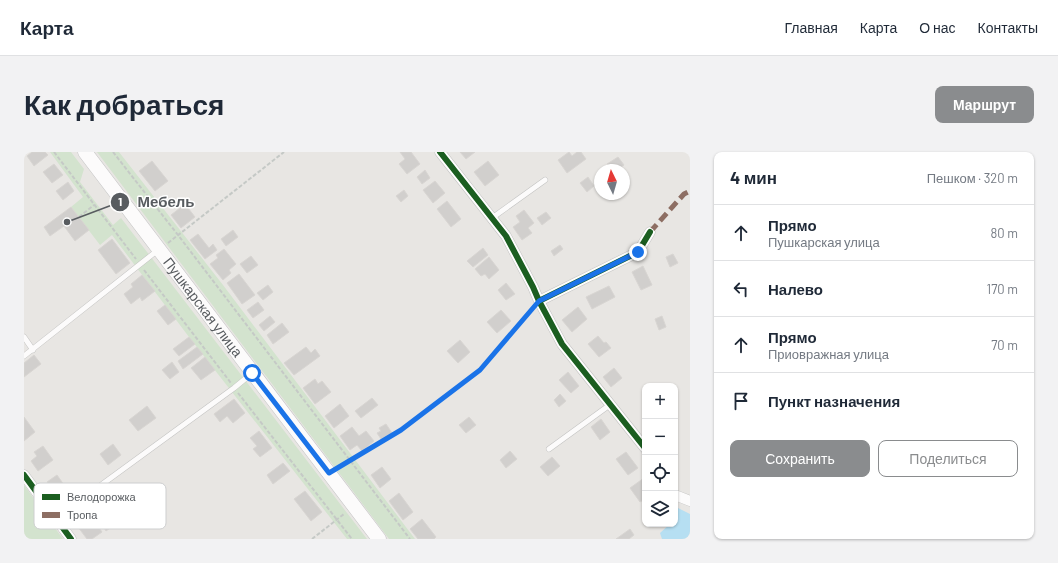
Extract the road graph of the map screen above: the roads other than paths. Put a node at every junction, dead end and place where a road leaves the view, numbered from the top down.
1 (85, 152) edge
2 (440, 152) edge
3 (545, 180) dead end
4 (492, 218) junction
5 (650, 232) dead end
6 (159, 250) junction
7 (539, 301) junction
8 (24, 337) edge
9 (33, 350) junction
10 (24, 356) edge
11 (252, 373) junction
12 (611, 404) junction
13 (642, 444) edge
14 (549, 450) dead end
15 (24, 475) edge
16 (104, 483) edge
17 (34, 488) edge
18 (678, 497) edge
19 (690, 500) edge
20 (64, 529) edge
21 (71, 539) edge
22 (379, 539) edge

1 - 6 main road, Пушкарская улица
2 - 4 street
3 - 4 lane
4 - 7 street
5 - 7 street
6 - 9 lane
6 - 11 main road, Пушкарская улица
7 - 12 street
8 - 9 lane
9 - 10 lane
11 - 16 lane
11 - 22 main road, Пушкарская улица
12 - 13 street
12 - 14 lane
15 - 17 street
18 - 19 street
20 - 21 street

